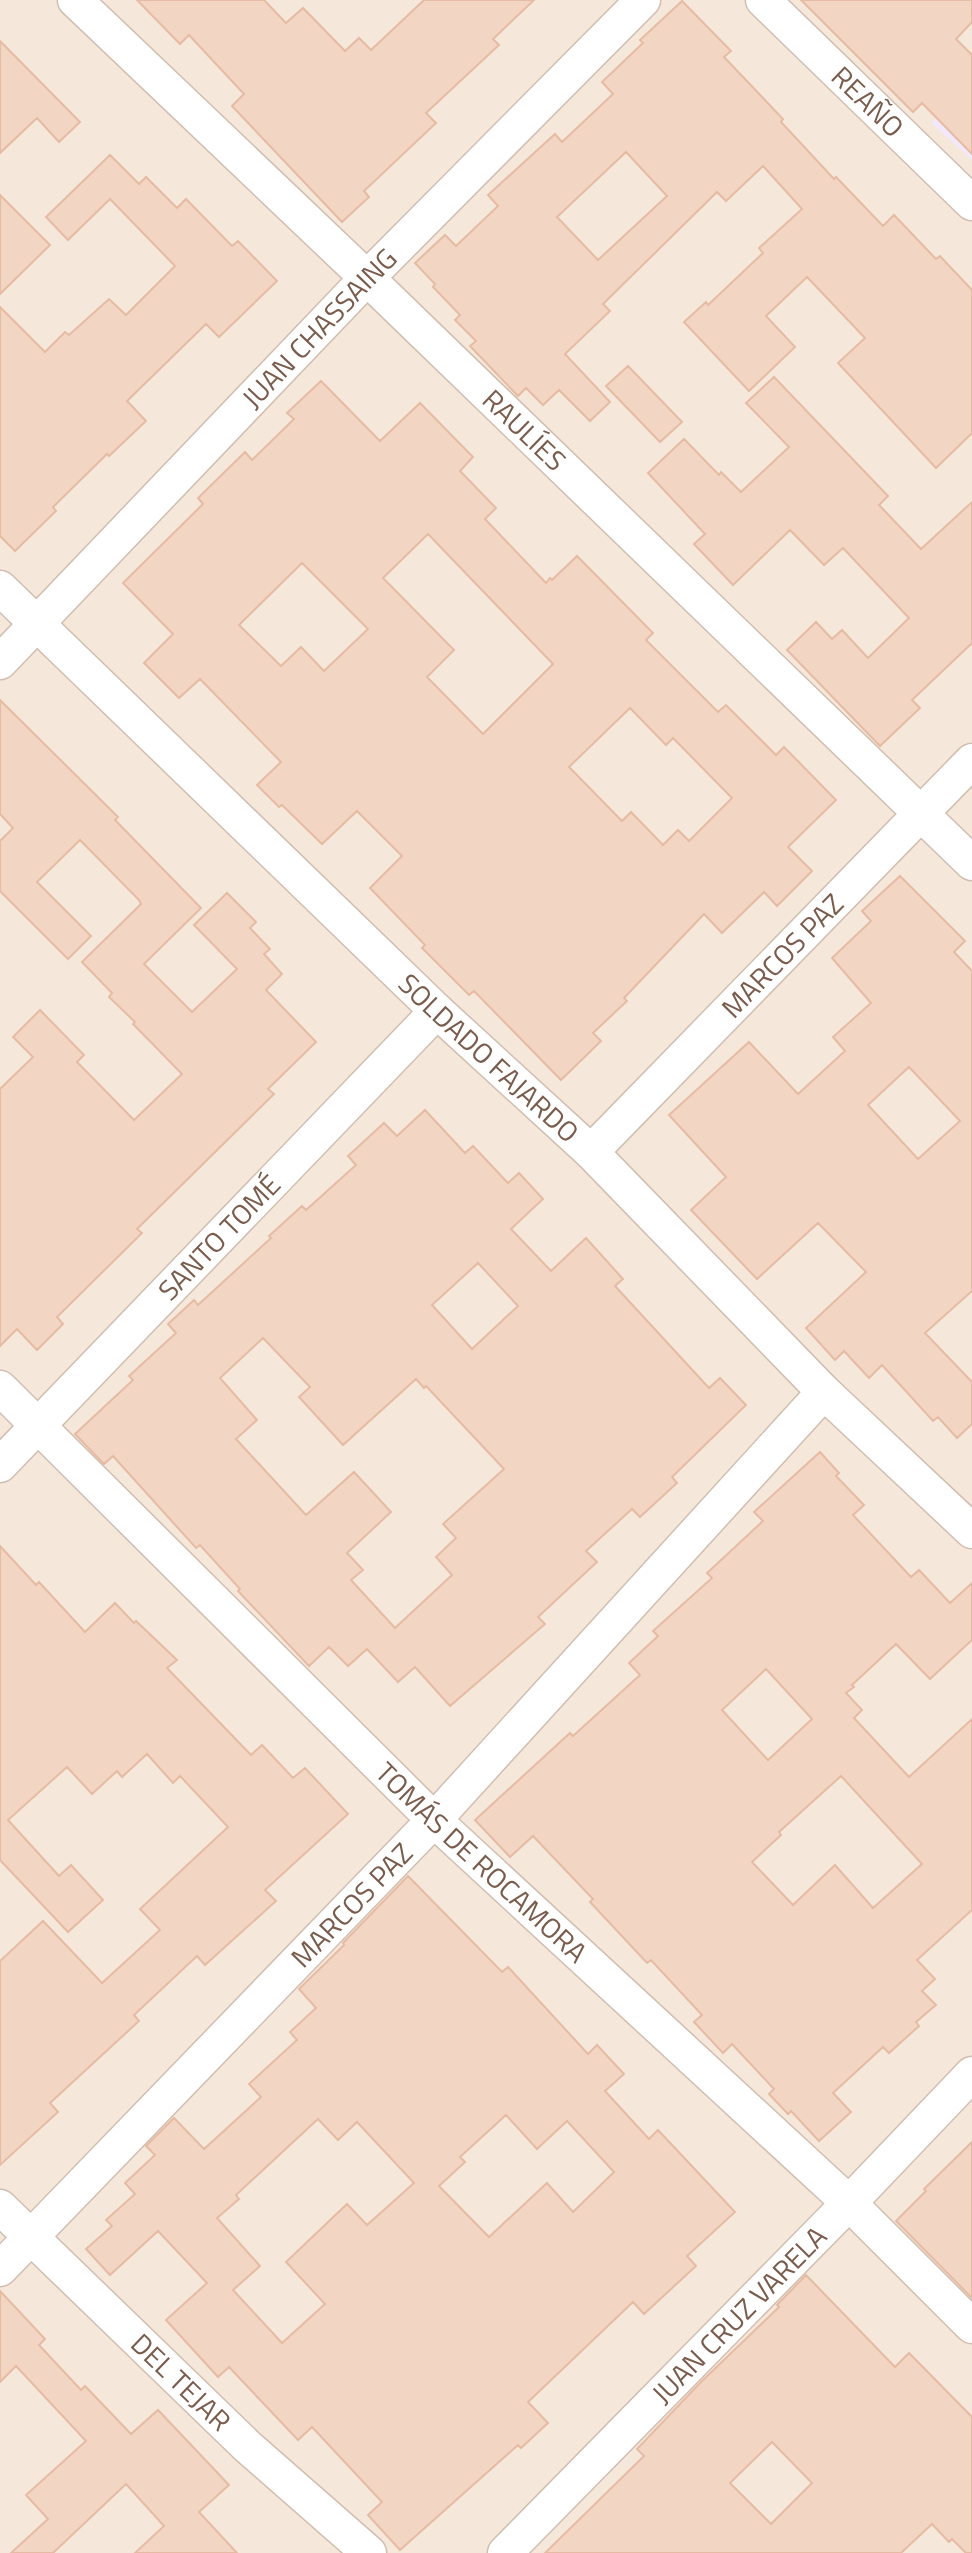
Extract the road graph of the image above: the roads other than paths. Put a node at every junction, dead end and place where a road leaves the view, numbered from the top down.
1 (75, 0) edge
2 (643, 0) edge
3 (763, 0) edge
4 (972, 203) edge
5 (367, 278) junction
6 (0, 588) edge
7 (37, 623) junction
8 (0, 662) edge
9 (972, 761) edge
10 (920, 812) junction
11 (972, 863) edge
12 (437, 1011) junction
13 (591, 1152) junction
14 (0, 1388) edge
15 (824, 1392) junction
16 (39, 1425) junction
17 (0, 1465) edge
18 (972, 1531) edge
19 (434, 1820) junction
20 (972, 2074) edge
21 (849, 2203) junction
22 (0, 2207) edge
23 (31, 2238) junction
24 (0, 2269) edge
25 (972, 2326) edge
26 (369, 2553) edge
27 (505, 2553) edge

1 - 5 street, RAULÍES
2 - 5 street, JUAN CHASSAING
3 - 4 street, REAÑO
5 - 7 street, JUAN CHASSAING
5 - 10 street, RAULÍES
6 - 7 street, SOLDADO FAJARDO
7 - 8 street, JUAN CHASSAING
7 - 12 street, SOLDADO FAJARDO
9 - 10 street, MARCOS PAZ
10 - 11 street, RAULÍES
10 - 13 street, MARCOS PAZ
12 - 13 street, SOLDADO FAJARDO
12 - 16 street, SANTO TOMÉ
13 - 15 street, SOLDADO FAJARDO
14 - 16 street, TOMÁS DE ROCAMORA
15 - 18 street, SOLDADO FAJARDO
15 - 19 street, MARCOS PAZ
16 - 17 street, SANTO TOMÉ
16 - 19 street, TOMÁS DE ROCAMORA
19 - 21 street, TOMÁS DE ROCAMORA
19 - 23 street, MARCOS PAZ
20 - 21 street, JUAN CRUZ VARELA
21 - 25 street, TOMÁS DE ROCAMORA
21 - 27 street, JUAN CRUZ VARELA
22 - 23 street, DEL TEJAR
23 - 24 street, MARCOS PAZ
23 - 26 street, DEL TEJAR

